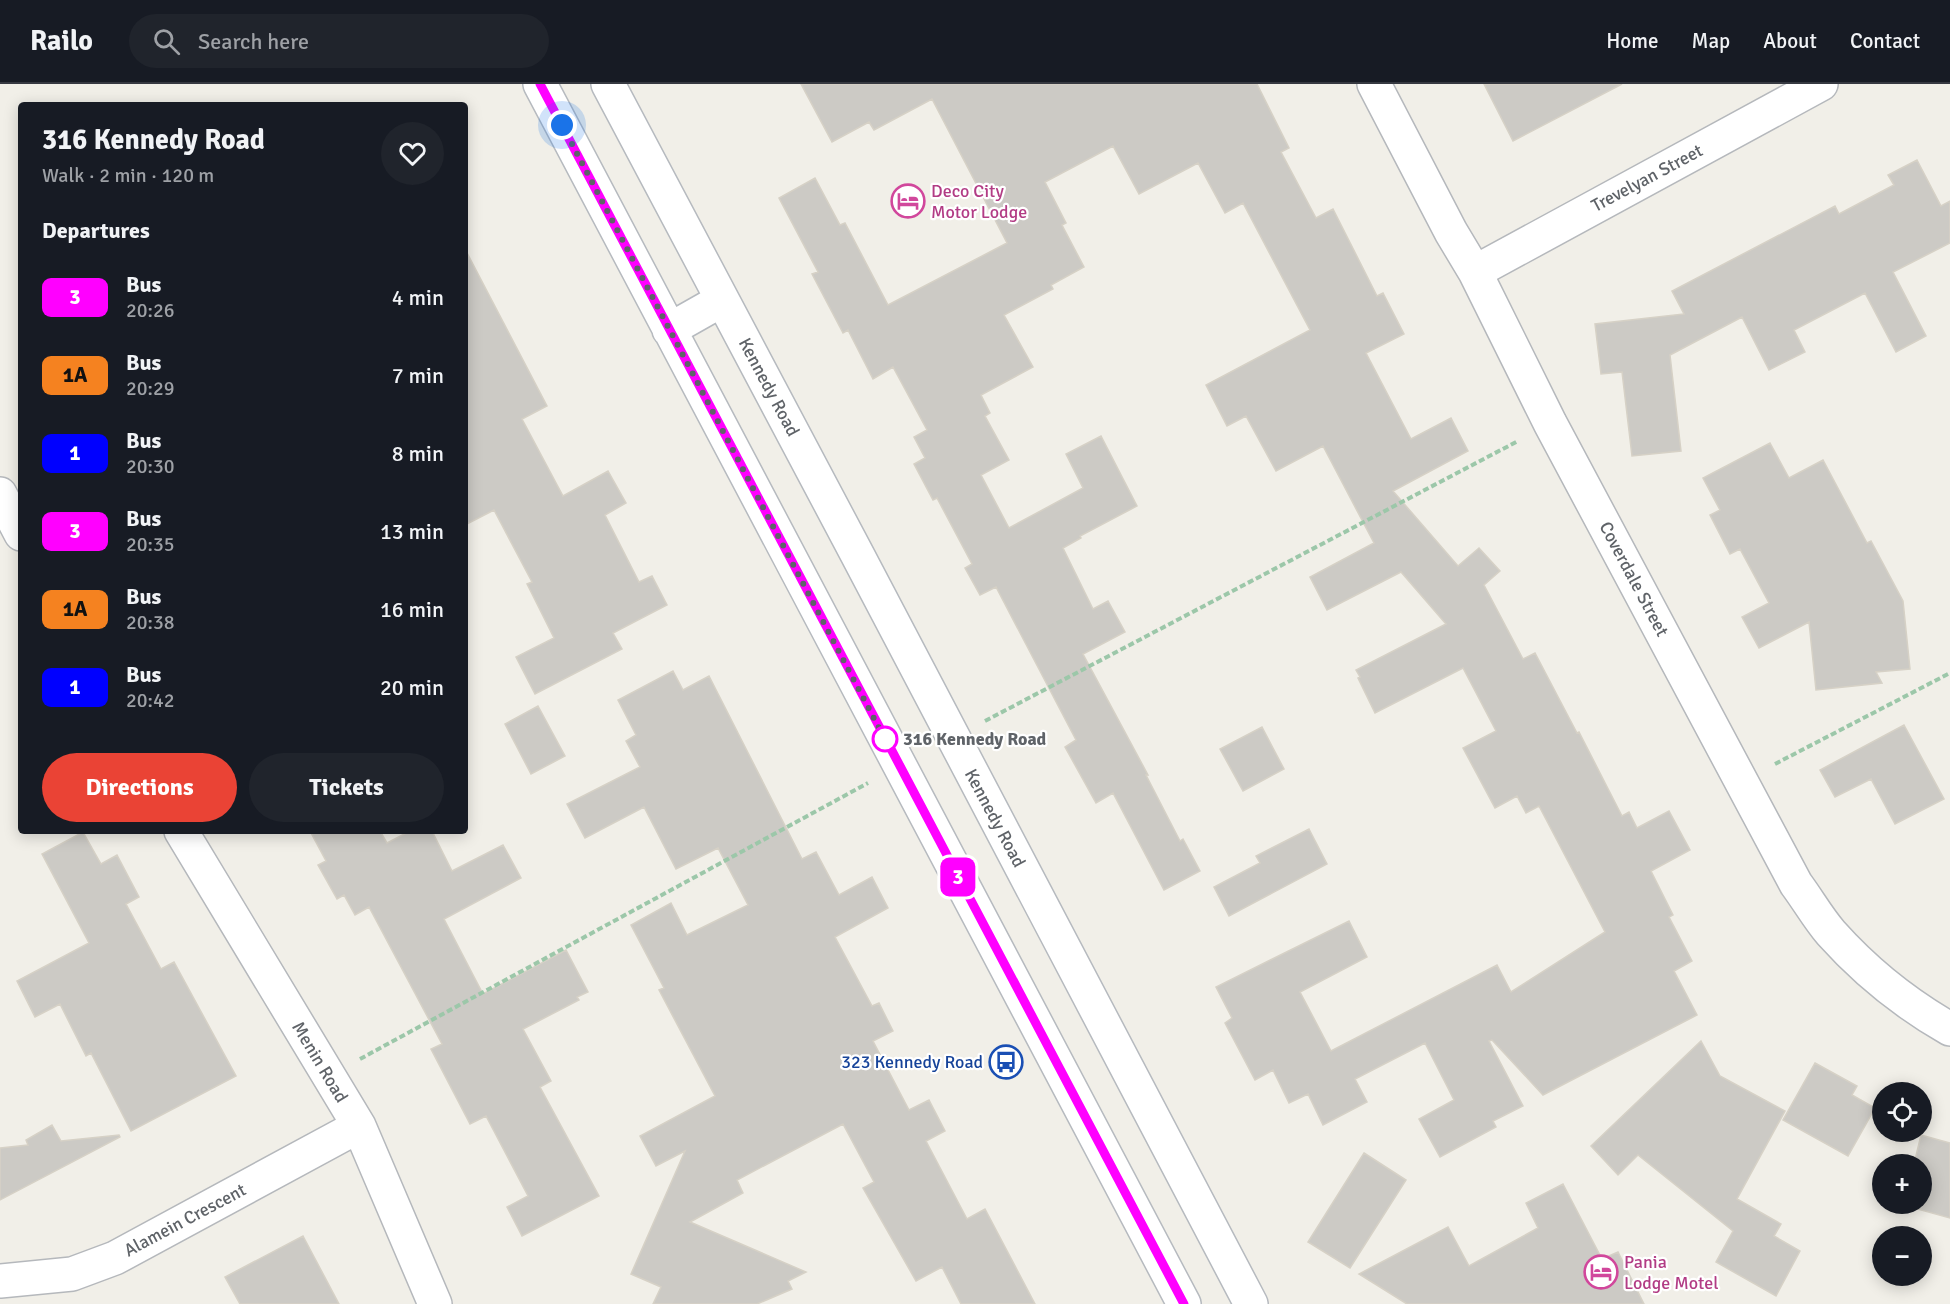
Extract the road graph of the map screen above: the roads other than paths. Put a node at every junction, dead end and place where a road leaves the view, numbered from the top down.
1 (540, 84) edge
2 (608, 84) edge
3 (1374, 84) edge
4 (1821, 84) edge
5 (1475, 272) junction
6 (722, 300) junction
7 (669, 330) junction
8 (0, 494) edge
9 (18, 528) edge
10 (183, 834) edge
11 (1950, 1029) edge
12 (359, 1126) junction
13 (0, 1281) edge
14 (435, 1304) edge
15 (1184, 1304) edge
16 (1251, 1304) edge

1 - 7 main road
2 - 6 main road, Kennedy Road
3 - 5 main road, Coverdale Street
4 - 5 main road, Trevelyan Street
5 - 11 main road, Coverdale Street
6 - 7 main road
6 - 16 main road, Kennedy Road
7 - 15 main road
8 - 9 main road
10 - 12 main road, Menin Road
12 - 13 main road, Alamein Crescent
12 - 14 main road, Menin Road

